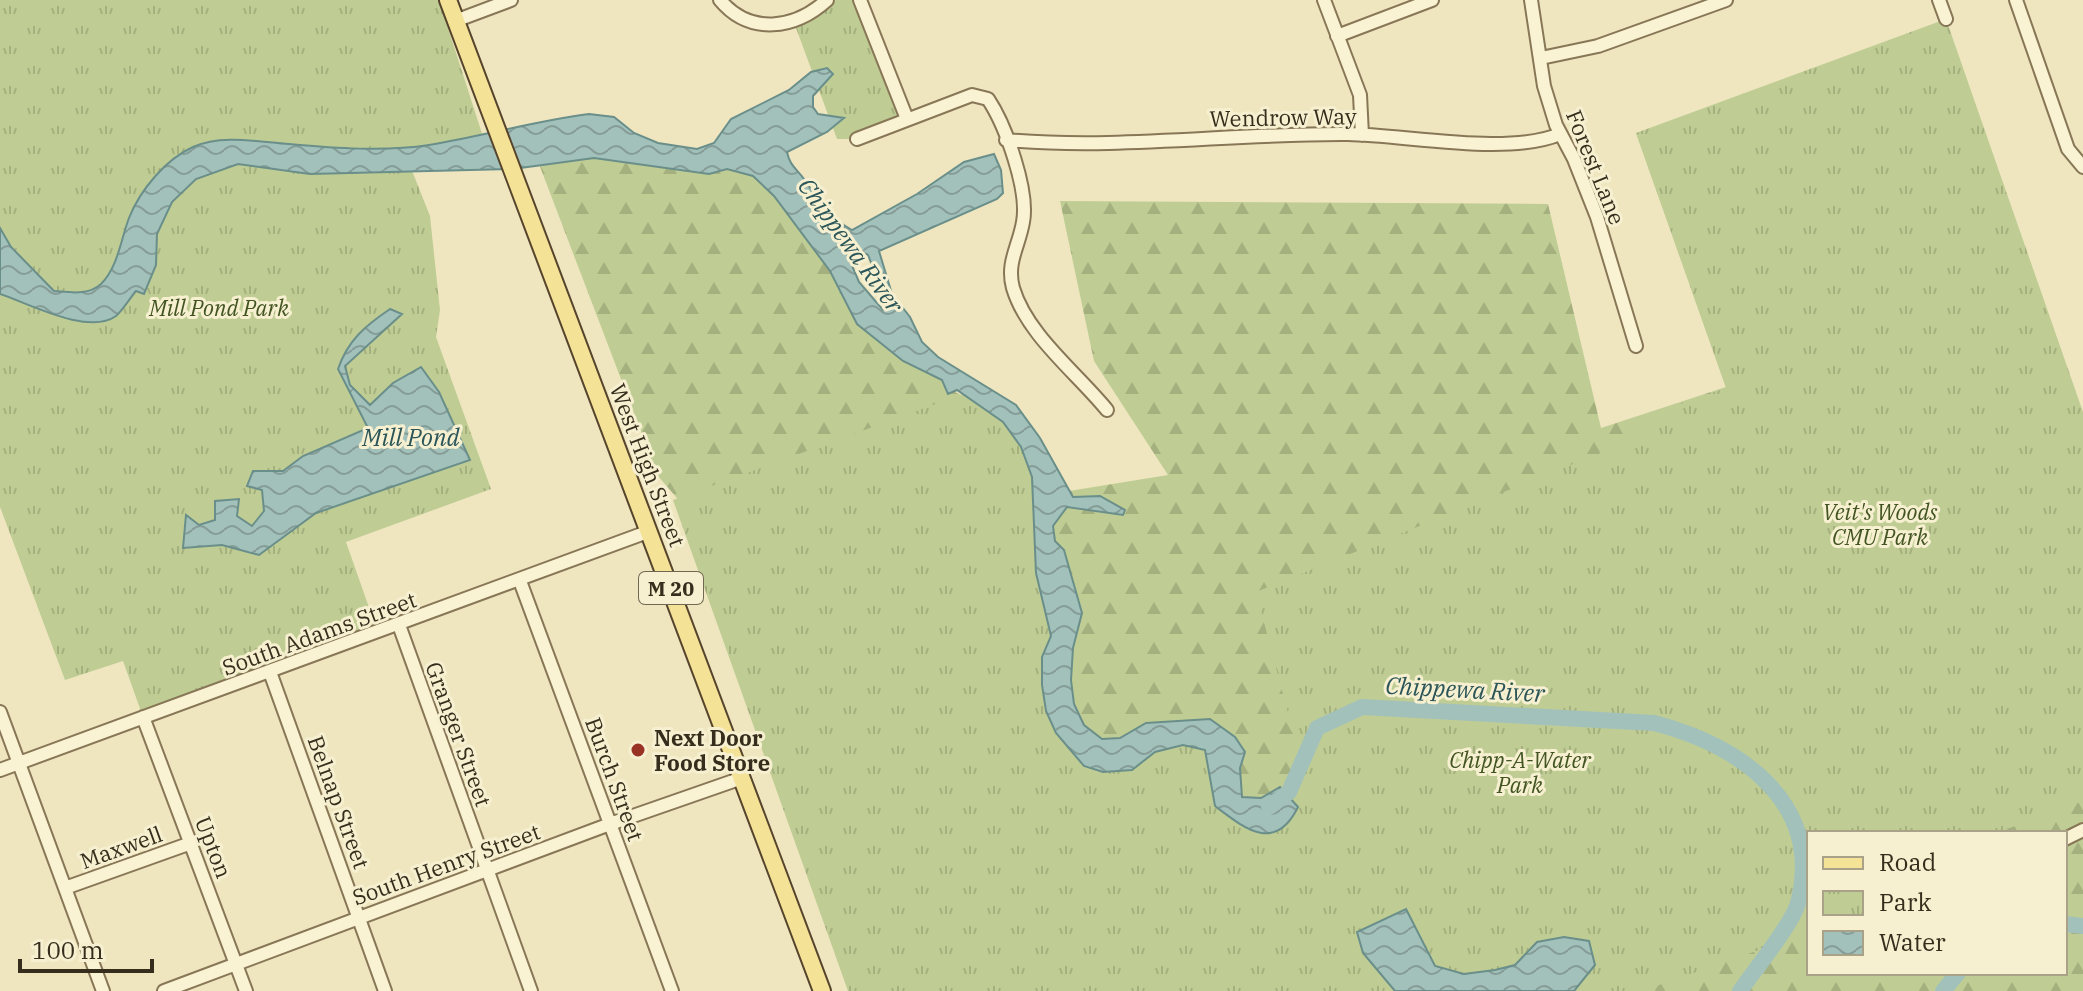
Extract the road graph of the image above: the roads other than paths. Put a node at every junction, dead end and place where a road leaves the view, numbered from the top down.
1 (448, 0) edge
2 (511, 0) edge
3 (720, 0) edge
4 (827, 0) edge
5 (860, 0) edge
6 (1324, 0) edge
7 (1432, 0) edge
8 (1531, 0) edge
9 (1726, 0) edge
10 (1939, 0) edge
11 (2016, 0) edge
12 (1946, 19) dead end
13 (455, 21) junction
14 (1337, 36) junction
15 (1541, 58) junction
16 (907, 119) junction
17 (1560, 134) junction
18 (1362, 135) junction
19 (857, 139) dead end
20 (1006, 140) junction
21 (2083, 167) edge
22 (1636, 346) dead end
23 (1107, 410) dead end
24 (650, 531) junction
25 (520, 581) junction
26 (399, 625) junction
27 (270, 672) junction
28 (0, 712) edge
29 (143, 717) junction
30 (20, 763) junction
31 (0, 770) edge
32 (742, 778) junction
33 (610, 824) junction
34 (191, 843) junction
35 (487, 871) junction
36 (65, 888) junction
37 (360, 917) junction
38 (236, 965) junction
39 (103, 991) edge
40 (164, 991) edge
41 (246, 991) edge
42 (385, 991) edge
43 (531, 991) edge
44 (672, 991) edge
45 (822, 991) edge

1 - 13 main road, West High Street / M 20
2 - 13 street
3 - 4 street
5 - 16 street
6 - 14 street
7 - 14 street
8 - 15 street, Forest Lane
9 - 15 street
10 - 12 street
11 - 21 street
13 - 24 main road, West High Street / M 20
14 - 18 street
15 - 17 street, Forest Lane
16 - 19 street
16 - 20 street
17 - 18 street, Wendrow Way
17 - 22 street, Forest Lane
18 - 20 street, Wendrow Way
20 - 23 street
24 - 25 street, South Adams Street
24 - 32 main road, West High Street / M 20
25 - 26 street, South Adams Street
25 - 33 street, Burch Street
26 - 27 street, South Adams Street
26 - 35 street, Granger Street
27 - 29 street, South Adams Street
27 - 37 street, Belnap Street
28 - 30 street
29 - 30 street, South Adams Street
29 - 34 street, Upton
30 - 31 street, South Adams Street
30 - 36 street
32 - 33 street, South Henry Street
32 - 45 main road, West High Street / M 20
33 - 35 street, South Henry Street
33 - 44 street, Burch Street
34 - 36 street, Maxwell
34 - 38 street, Upton
35 - 37 street, South Henry Street
35 - 43 street, Granger Street
36 - 39 street
37 - 38 street, South Henry Street
37 - 42 street, Belnap Street
38 - 40 street, South Henry Street
38 - 41 street, Upton

